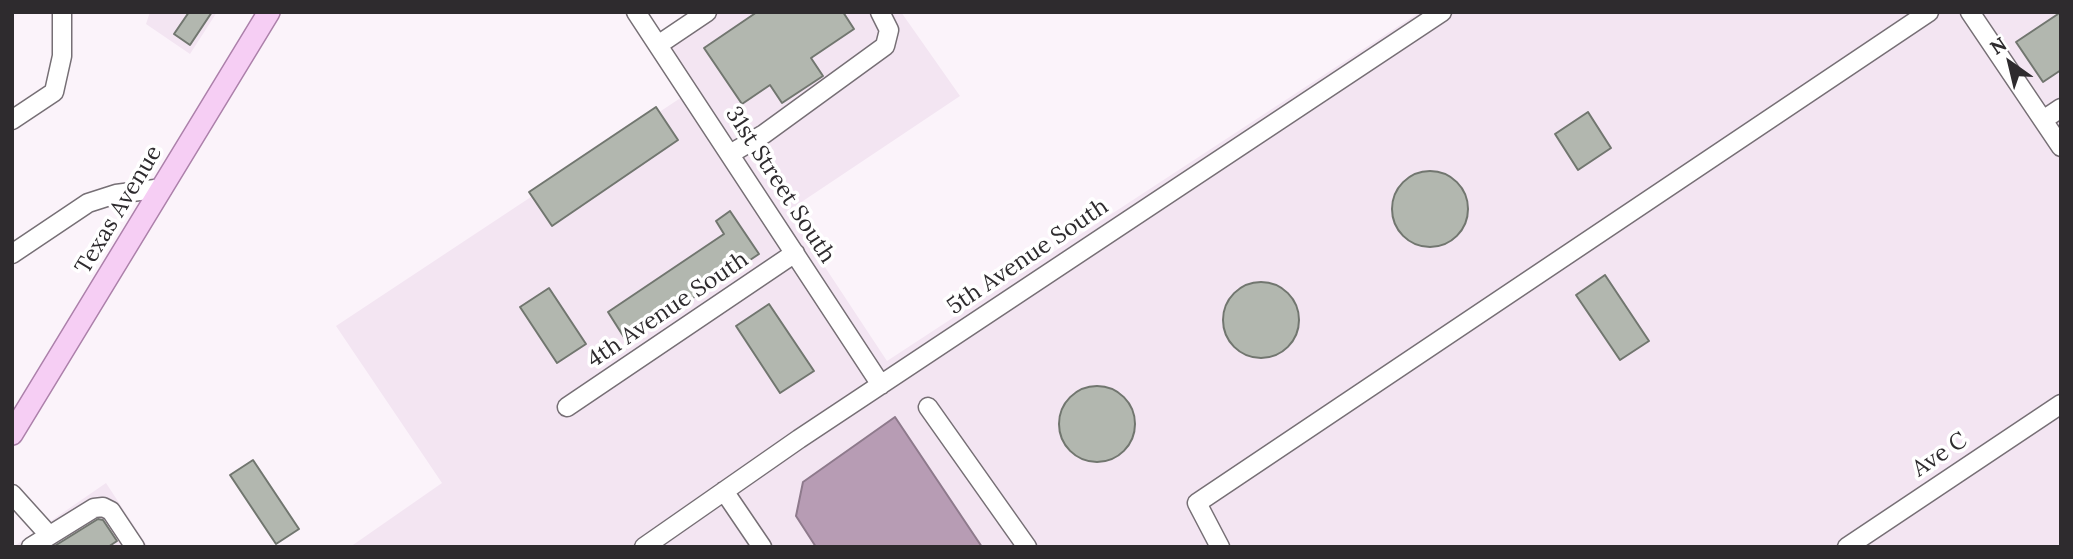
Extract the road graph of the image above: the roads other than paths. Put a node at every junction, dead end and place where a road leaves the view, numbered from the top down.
1 (62, 12) edge
2 (269, 12) edge
3 (636, 12) edge
4 (708, 12) edge
5 (880, 12) edge
6 (1443, 12) edge
7 (1929, 12) edge
8 (1970, 12) edge
9 (658, 45) junction
10 (2061, 108) edge
11 (12, 120) edge
12 (2043, 120) junction
13 (2061, 147) edge
14 (730, 154) junction
15 (163, 188) junction
16 (796, 253) junction
17 (12, 254) edge
18 (881, 384) junction
19 (2061, 404) edge
20 (567, 407) dead end
21 (928, 407) dead end
22 (12, 434) edge
23 (724, 491) junction
24 (12, 494) edge
25 (49, 535) junction
26 (31, 547) edge
27 (135, 547) edge
28 (644, 547) edge
29 (762, 547) edge
30 (1027, 547) edge
31 (1220, 547) edge
32 (1847, 547) edge

1 - 11 street
2 - 15 main road, Texas Avenue
3 - 9 street, 31st Street South
4 - 9 street
5 - 14 street
6 - 18 street, 5th Avenue South
7 - 31 street
8 - 12 street
9 - 14 street, 31st Street South
10 - 12 street
12 - 13 street
14 - 16 street, 31st Street South
15 - 17 street
15 - 22 main road, Texas Avenue
16 - 18 street, 31st Street South
16 - 20 street, 4th Avenue South
18 - 23 street, 5th Avenue South
19 - 32 street, Ave C
21 - 30 street
23 - 28 street, 5th Avenue South
23 - 29 street
24 - 25 street
25 - 26 street
25 - 27 street

